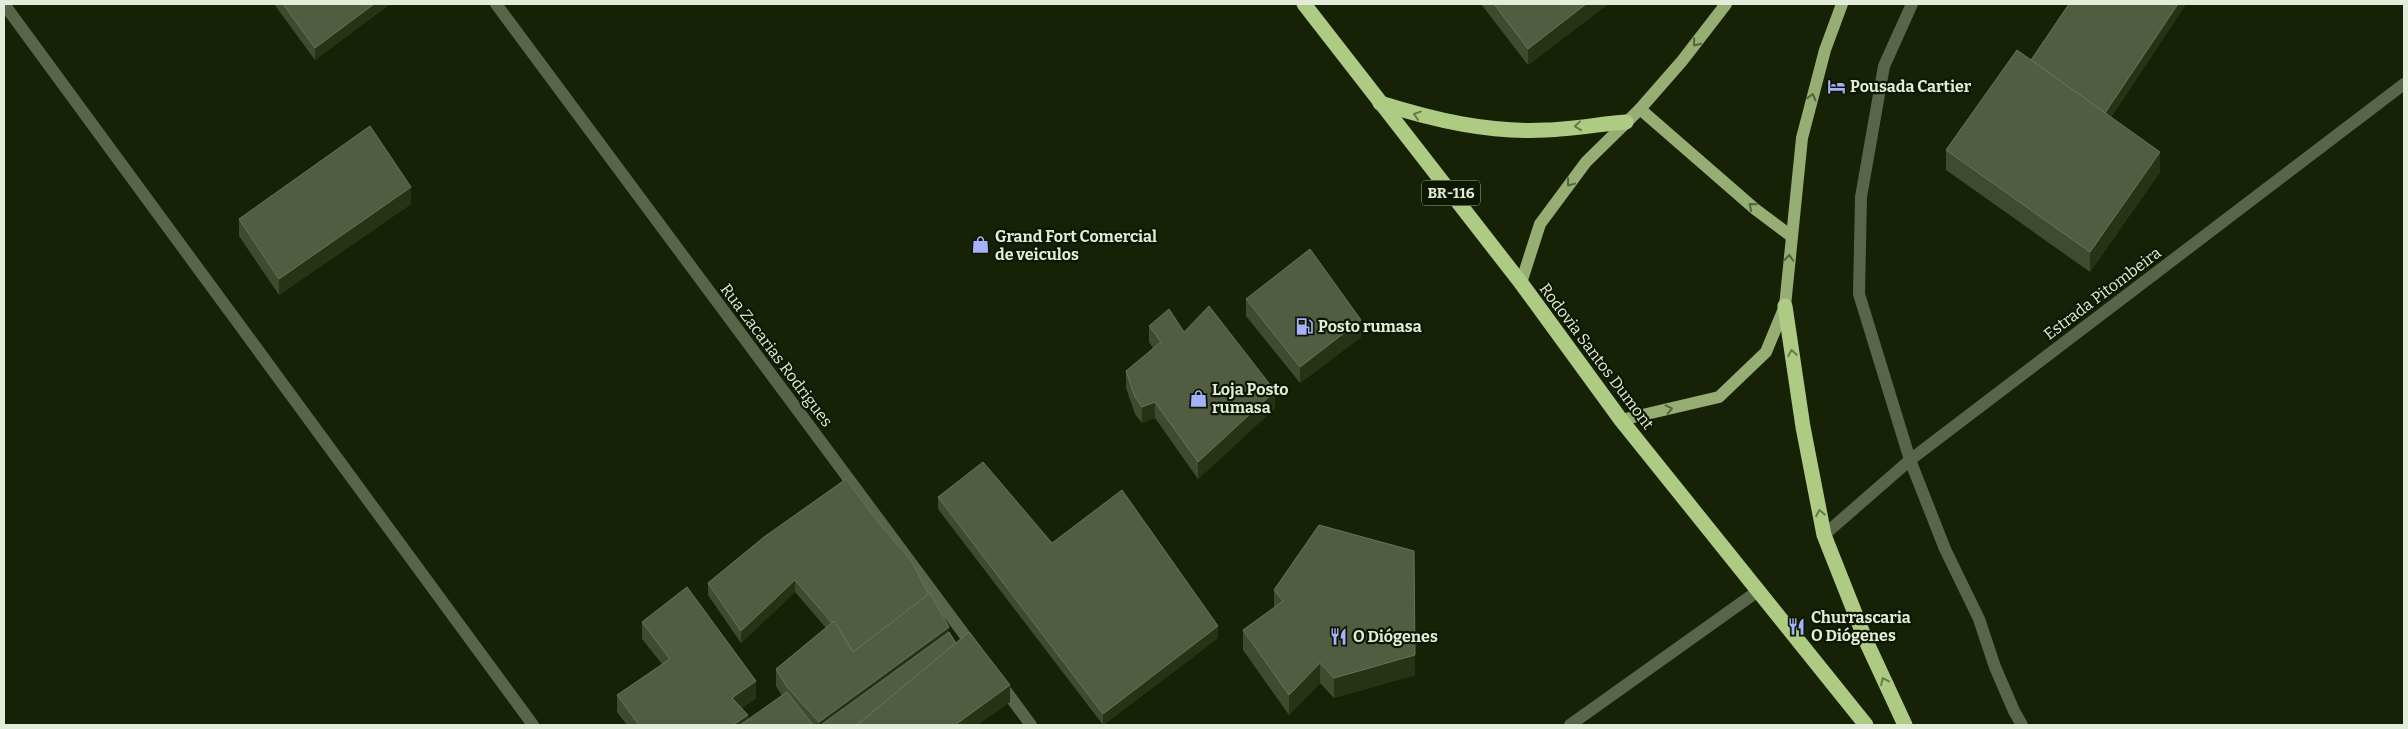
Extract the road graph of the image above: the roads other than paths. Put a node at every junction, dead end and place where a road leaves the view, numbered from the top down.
1 (4, 4) edge
2 (496, 4) edge
3 (1304, 4) edge
4 (1726, 4) edge
5 (1842, 4) edge
6 (1912, 4) edge
7 (2404, 84) edge
8 (1380, 103) junction
9 (1640, 109) junction
10 (1626, 122) junction
11 (1790, 236) junction
12 (1521, 283) junction
13 (1785, 306) junction
14 (1622, 420) junction
15 (1910, 460) junction
16 (1824, 535) junction
17 (1758, 591) junction
18 (533, 725) edge
19 (1032, 725) edge
20 (1570, 725) edge
21 (1866, 725) edge
22 (1905, 725) edge
23 (2022, 725) edge

1 - 18 street
2 - 19 street, Rua Zacarias Rodrigues
3 - 8 highway, Rodovia Santos Dumont / BR-116
4 -> 9 main road
11 -> 5 main road
6 - 15 street
7 - 15 street, Estrada Pitombeira
10 -> 8 highway
8 - 12 highway, Rodovia Santos Dumont / BR-116
9 - 10 main road
11 -> 9 main road
10 -> 12 main road
13 -> 11 main road
12 - 14 highway, Rodovia Santos Dumont / BR-116
14 -> 13 main road
16 -> 13 highway
14 - 17 highway, Rodovia Santos Dumont / BR-116
15 - 16 street, Estrada Pitombeira
15 - 23 street
22 -> 16 highway
17 - 20 street
17 - 21 highway, Rodovia Santos Dumont / BR-116

